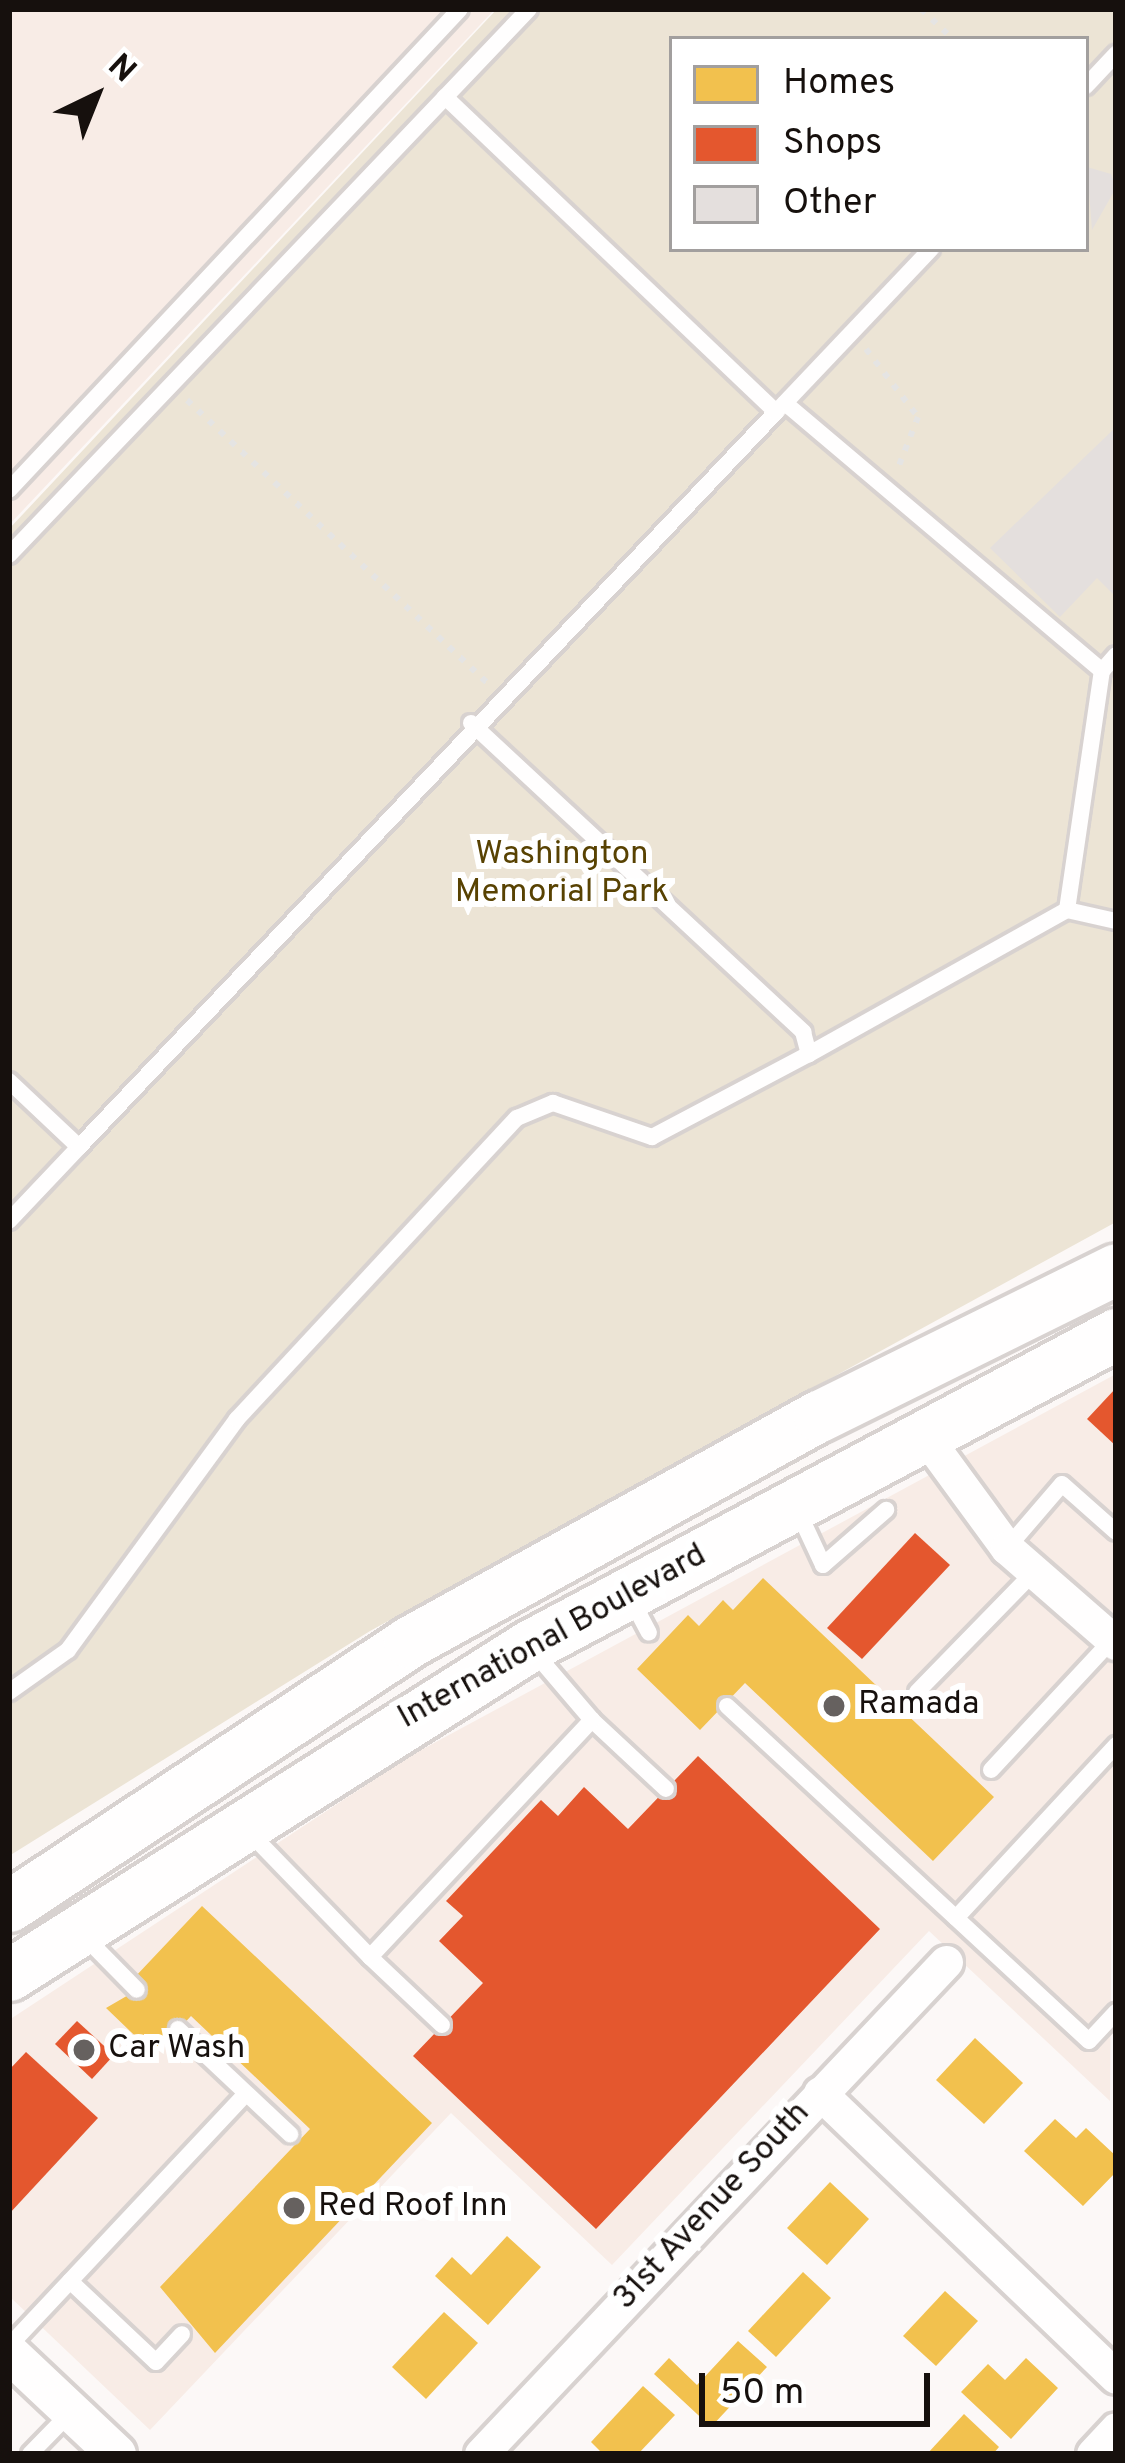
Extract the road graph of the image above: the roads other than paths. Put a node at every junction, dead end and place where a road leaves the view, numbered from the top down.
1 (460, 9) edge
2 (529, 9) edge
3 (1116, 54) edge
4 (1089, 83) edge
5 (445, 97) junction
6 (928, 252) edge
7 (781, 407) junction
8 (9, 490) edge
9 (9, 555) edge
10 (1116, 655) edge
11 (1102, 671) junction
12 (471, 723) junction
13 (1067, 910) junction
14 (1116, 921) edge
15 (809, 1054) junction
16 (9, 1081) edge
17 (79, 1147) junction
18 (9, 1221) edge
19 (1116, 1269) edge
20 (1014, 1320) junction
21 (1116, 1334) edge
22 (925, 1436) junction
23 (796, 1506) junction
24 (886, 1510) dead end
25 (1113, 1530) edge
26 (1006, 1548) junction
27 (1032, 1574) junction
28 (1106, 1638) edge
29 (530, 1646) junction
30 (9, 1692) edge
31 (917, 1692) dead end
32 (727, 1706) dead end
33 (592, 1720) junction
34 (1113, 1754) edge
35 (992, 1770) dead end
36 (666, 1790) dead end
37 (239, 1821) junction
38 (9, 1906) edge
39 (956, 1918) junction
40 (77, 1929) junction
41 (370, 1957) junction
42 (946, 1962) dead end
43 (9, 1976) edge
44 (137, 1990) dead end
45 (1116, 2012) edge
46 (442, 2025) dead end
47 (178, 2030) dead end
48 (820, 2093) junction
49 (246, 2094) junction
50 (290, 2134) dead end
51 (70, 2282) junction
52 (182, 2334) dead end
53 (13, 2364) edge
54 (1116, 2377) edge
55 (71, 2412) junction
56 (1116, 2429) edge
57 (30, 2454) edge
58 (116, 2454) edge
59 (481, 2454) edge
60 (1093, 2454) edge

1 - 8 lane
2 - 5 lane
3 - 4 lane
5 - 7 lane
5 - 9 lane
6 - 7 lane
7 - 11 lane
7 - 12 lane
10 - 11 lane
11 - 13 lane
12 - 15 lane
12 - 17 lane
13 - 14 lane
13 - 15 lane
15 - 30 lane
16 - 17 lane
17 - 18 lane
19 - 20 main road, International Boulevard
20 - 22 main road
20 - 38 main road, International Boulevard
21 - 22 main road, International Boulevard
22 - 23 main road, International Boulevard
22 - 26 street
23 - 24 lane
23 - 29 main road, International Boulevard
25 - 26 lane
26 - 27 street
27 - 28 street
27 - 31 lane
28 - 35 lane
29 - 33 lane
29 - 37 main road, International Boulevard
32 - 39 lane
33 - 36 lane
33 - 41 lane
34 - 39 lane
37 - 40 main road, International Boulevard
37 - 41 lane
39 - 45 lane
40 - 43 main road, International Boulevard
40 - 44 lane
41 - 46 lane
42 - 48 street, 31st Avenue South
47 - 49 lane
48 - 54 street
48 - 59 street, 31st Avenue South
49 - 50 lane
49 - 51 lane
51 - 52 lane
51 - 53 lane
53 - 55 street
55 - 57 lane
55 - 58 street
56 - 60 street

